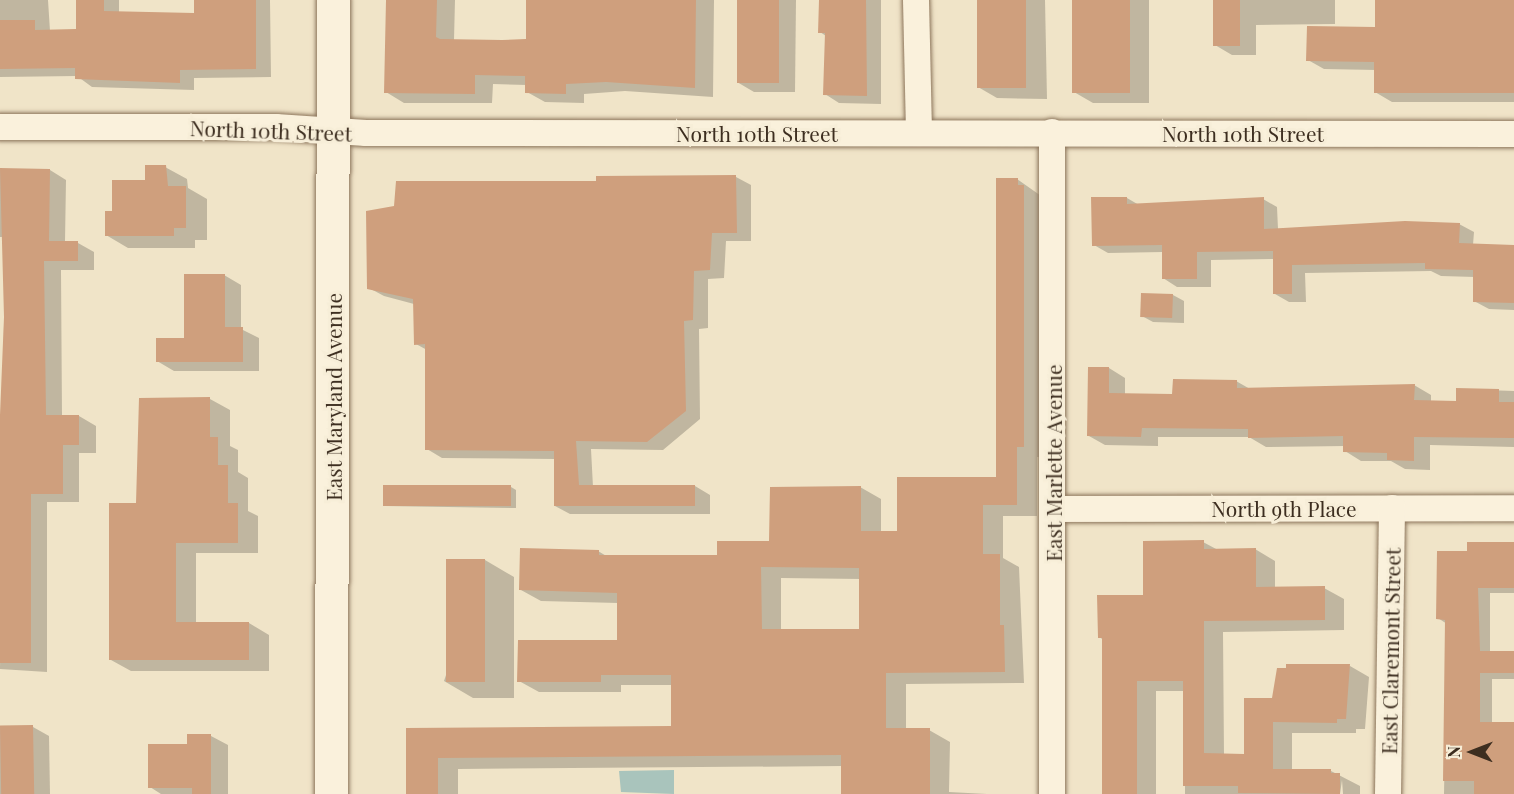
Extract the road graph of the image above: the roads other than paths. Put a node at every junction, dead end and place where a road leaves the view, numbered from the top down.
1 (333, 0) edge
2 (916, 0) edge
3 (0, 127) edge
4 (332, 130) junction
5 (919, 131) junction
6 (1052, 132) junction
7 (1514, 134) edge
8 (1392, 508) junction
9 (1514, 508) edge
10 (1054, 509) junction
11 (331, 794) edge
12 (1052, 794) edge
13 (1388, 794) edge

1 - 4 street, East Maryland Avenue
2 - 5 street
3 - 4 street, North 10th Street
4 - 5 street, North 10th Street
4 - 11 street, East Maryland Avenue
5 - 6 street, North 10th Street
6 - 7 street, North 10th Street
6 - 10 street, East Marlette Avenue
8 - 9 street, North 9th Place
8 - 10 street, North 9th Place
8 - 13 street, East Claremont Street
10 - 12 street, East Marlette Avenue

